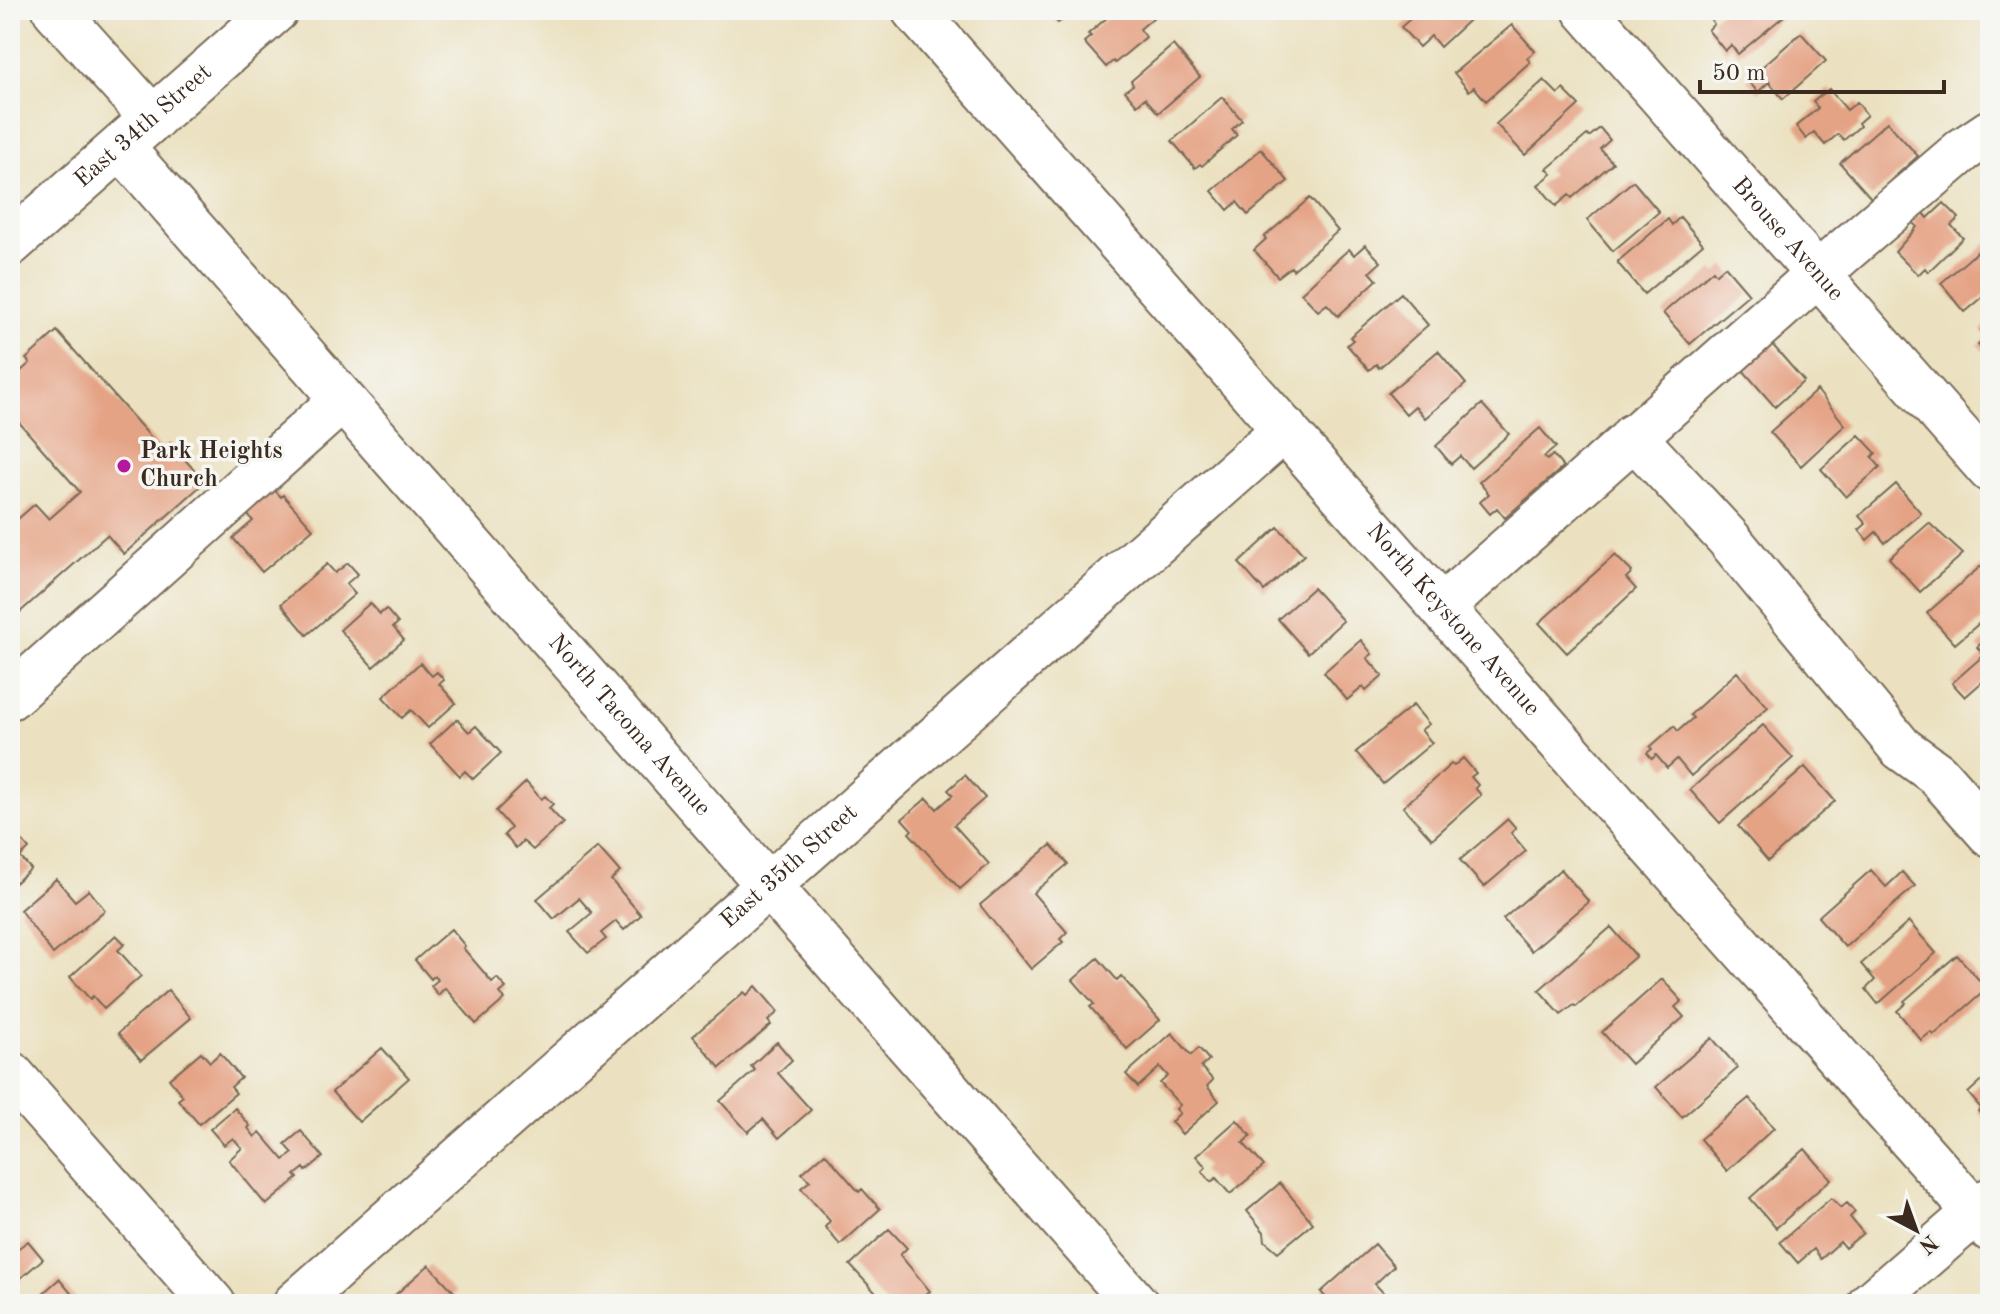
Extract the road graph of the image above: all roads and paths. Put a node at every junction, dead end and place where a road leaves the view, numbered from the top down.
1 (55, 10) edge
2 (276, 10) edge
3 (914, 10) edge
4 (1585, 10) edge
5 (1990, 132) edge
6 (137, 133) junction
7 (10, 244) edge
8 (1817, 274) junction
9 (342, 400) junction
10 (1285, 429) junction
11 (1633, 436) junction
12 (1990, 470) edge
13 (1442, 607) junction
14 (10, 697) edge
15 (1990, 834) edge
16 (768, 885) junction
17 (10, 1073) edge
18 (1985, 1214) edge
19 (213, 1304) edge
20 (295, 1304) edge
21 (1136, 1304) edge
22 (1870, 1304) edge

1 - 6 street, North Tacoma Avenue
2 - 6 street, East 34th Street
3 - 10 street, North Keystone Avenue
4 - 8 street, Brouse Avenue
5 - 8 street
6 - 7 street, East 34th Street
6 - 9 street, North Tacoma Avenue
8 - 11 street
8 - 12 street, Brouse Avenue
9 - 14 street
9 - 16 street, North Tacoma Avenue
10 - 13 street, North Keystone Avenue
10 - 16 street, East 35th Street
11 - 13 street
11 - 15 street
13 - 18 street, North Keystone Avenue
16 - 20 street, East 35th Street
16 - 21 street, North Tacoma Avenue
17 - 19 street
18 - 22 street

